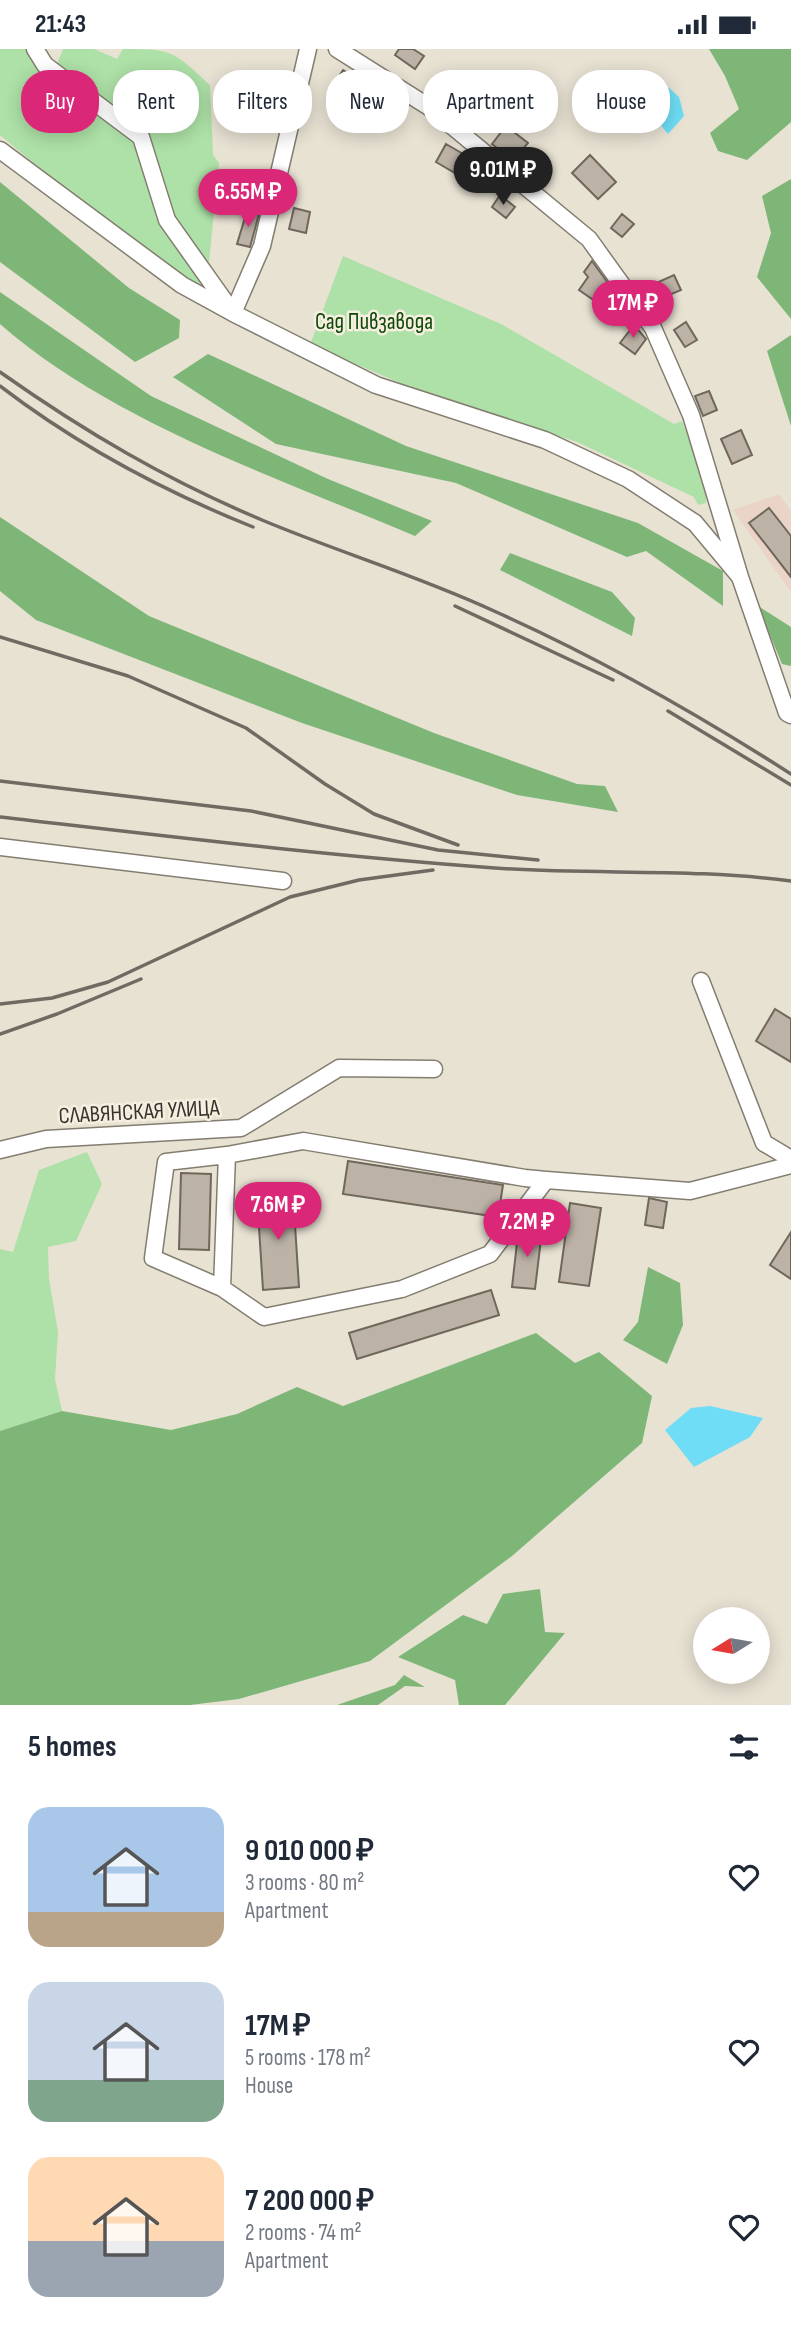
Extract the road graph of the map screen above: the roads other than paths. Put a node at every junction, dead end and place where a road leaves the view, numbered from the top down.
1 (22, 49) edge
2 (35, 49) edge
3 (308, 49) edge
4 (337, 49) edge
5 (45, 65) junction
6 (0, 150) edge
7 (233, 313) junction
8 (740, 577) junction
9 (789, 714) edge
10 (0, 847) edge
11 (284, 881) dead end
12 (701, 981) dead end
13 (433, 1069) dead end
14 (0, 1150) edge
15 (226, 1155) junction
16 (791, 1159) edge
17 (791, 1165) edge
18 (546, 1180) junction
19 (222, 1288) junction

1 - 5 street
2 - 5 street
3 - 7 street
4 - 8 street
5 - 7 street
6 - 7 street
7 - 8 street
8 - 9 street
10 - 11 street
12 - 16 street
13 - 14 street, СЛАВЯНСКАЯ УЛИЦА
15 - 18 street
15 - 19 street
15 - 19 street
17 - 18 street
18 - 19 street

